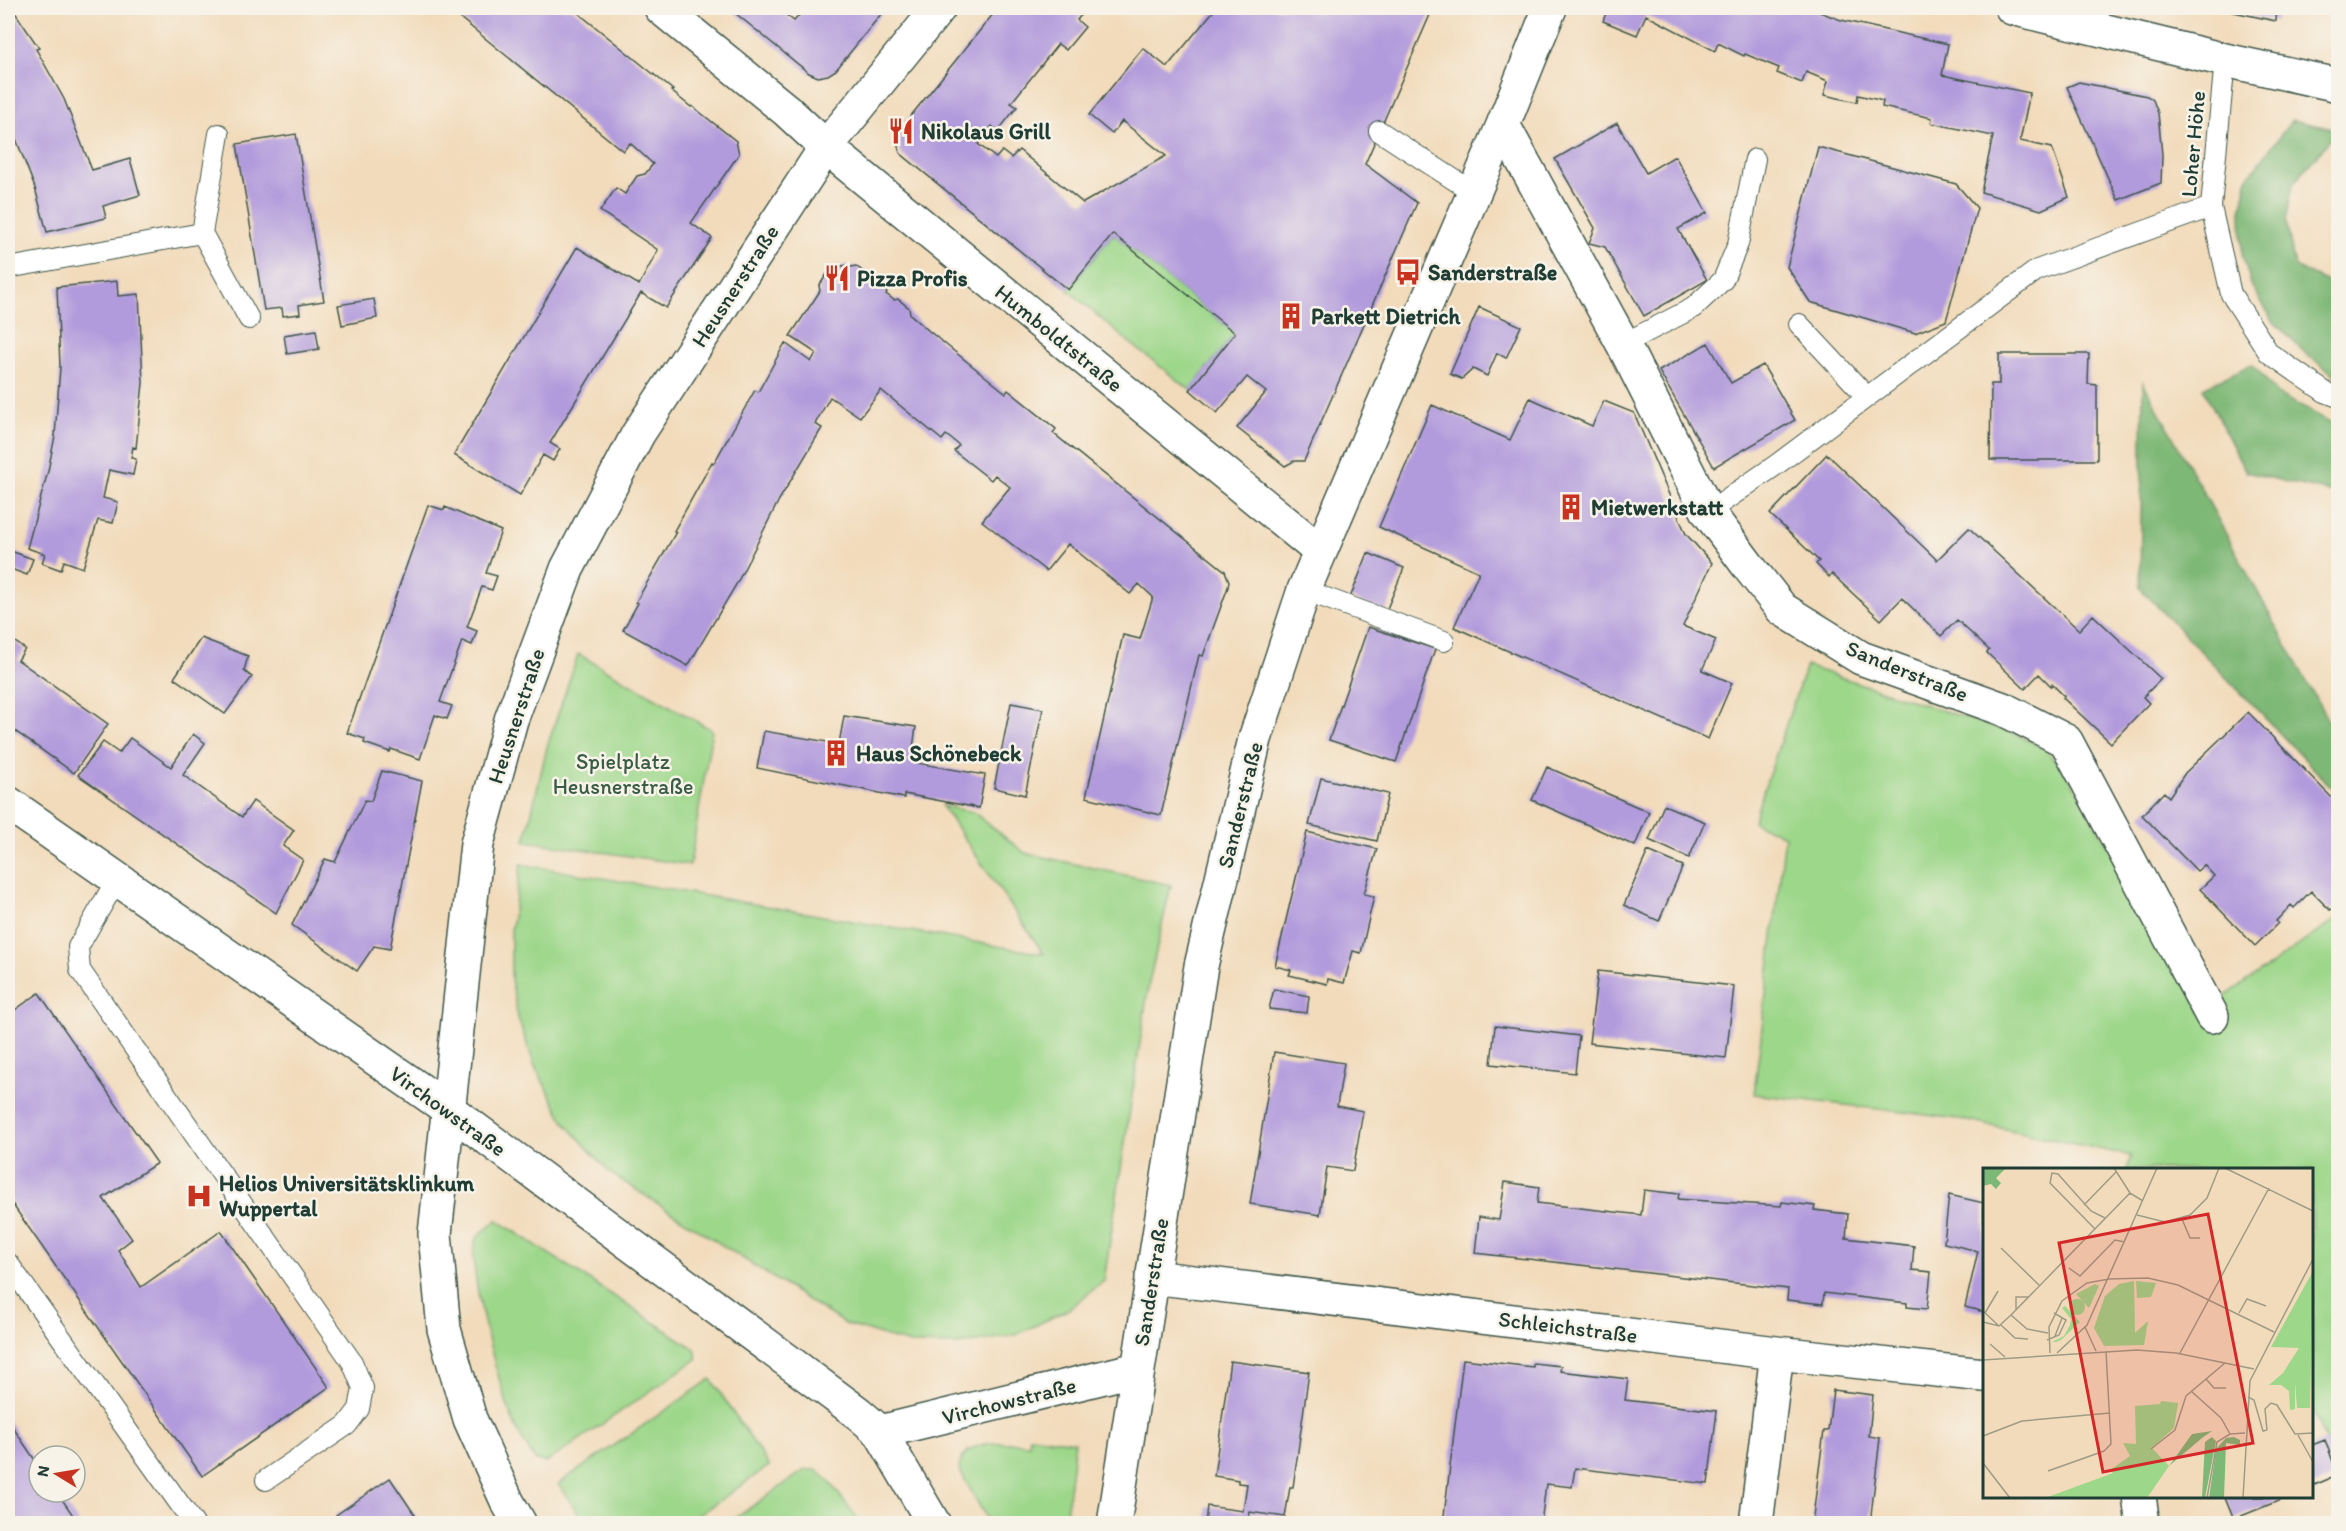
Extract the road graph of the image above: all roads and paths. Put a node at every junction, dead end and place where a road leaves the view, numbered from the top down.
1 (661, 8) edge
2 (939, 8) edge
3 (1550, 8) edge
4 (2012, 8) edge
5 (2225, 60) junction
6 (2338, 85) edge
7 (1503, 125) junction
8 (1379, 131) dead end
9 (219, 134) dead end
10 (826, 147) junction
11 (1755, 159) dead end
12 (1473, 192) junction
13 (2211, 207) junction
14 (201, 233) junction
15 (8, 268) edge
16 (249, 319) dead end
17 (1799, 324) dead end
18 (1623, 344) junction
19 (1867, 397) junction
20 (2338, 397) edge
21 (1708, 512) junction
22 (1320, 551) junction
23 (1304, 590) junction
24 (1444, 641) dead end
25 (8, 802) edge
26 (117, 879) junction
27 (2212, 1016) dead end
28 (448, 1109) junction
29 (8, 1263) edge
30 (1152, 1277) junction
31 (1777, 1353) junction
32 (1137, 1370) junction
33 (1983, 1375) edge
34 (880, 1432) junction
35 (266, 1480) dead end
36 (2139, 1498) edge
37 (194, 1524) edge
38 (520, 1524) edge
39 (934, 1524) edge
40 (1114, 1524) edge
41 (1756, 1524) edge
42 (2143, 1524) edge

1 - 10 street, Humboldtstraße
2 - 10 street, Heusnerstraße
3 - 7 street, Sanderstraße
4 - 5 street
5 - 6 street
5 - 13 lane, Loher Höhe
7 - 12 street, Sanderstraße
7 - 18 street, Sanderstraße
8 - 12 lane
9 - 14 lane
10 - 22 street, Humboldtstraße
10 - 28 street, Heusnerstraße
11 - 18 lane
12 - 22 street, Sanderstraße
13 - 19 lane
13 - 20 lane, Loher Höhe
14 - 15 lane
14 - 16 lane
17 - 19 lane
18 - 21 street, Sanderstraße
19 - 21 lane
21 - 27 street, Sanderstraße
22 - 23 street, Sanderstraße
23 - 24 lane
23 - 30 street, Sanderstraße
25 - 26 street, Virchowstraße
26 - 28 street, Virchowstraße
26 - 35 lane
28 - 34 street, Virchowstraße
28 - 38 street, Heusnerstraße
29 - 37 lane
30 - 31 street, Schleichstraße
30 - 32 street, Sanderstraße
31 - 33 street, Schleichstraße
31 - 41 street
32 - 34 street, Virchowstraße
32 - 40 street, Sanderstraße
34 - 39 street, Virchowstraße
36 - 42 street

